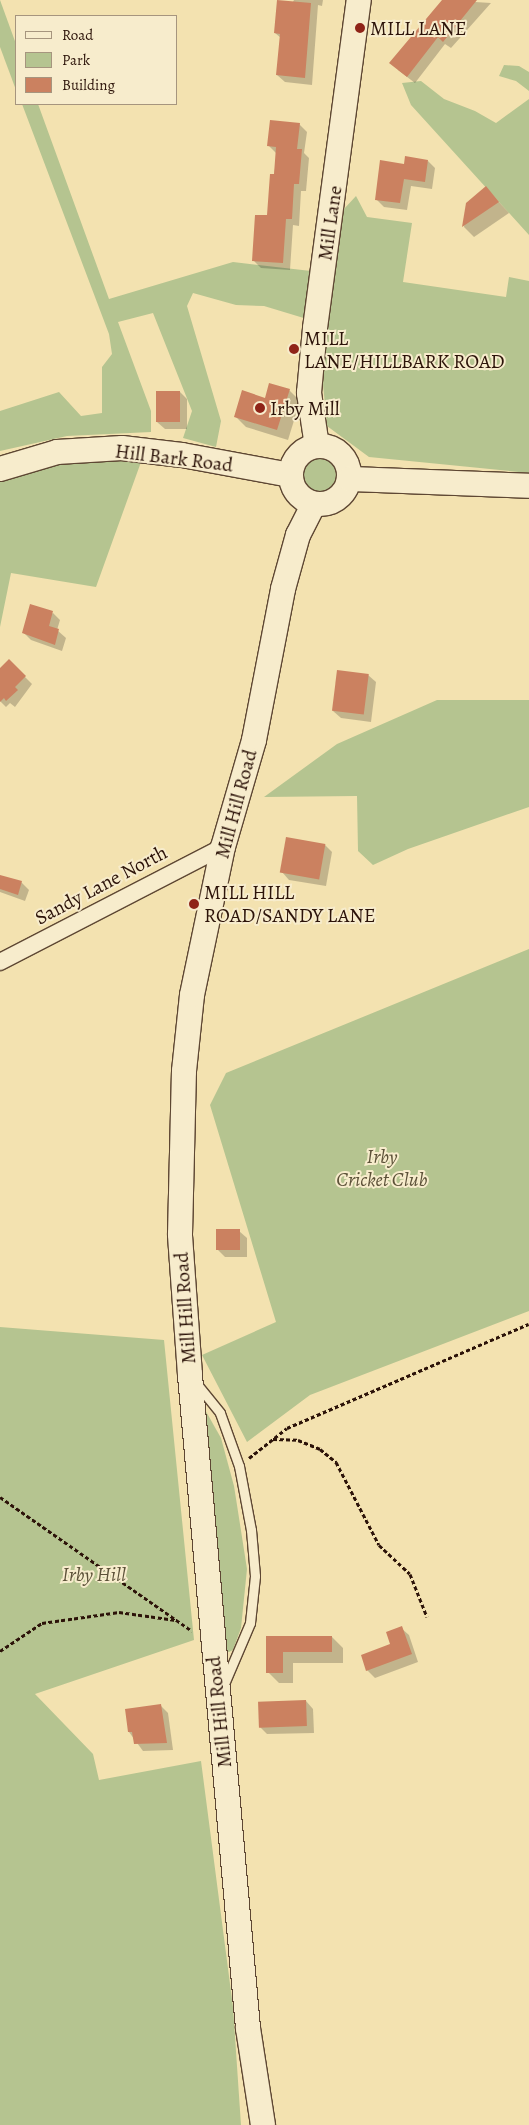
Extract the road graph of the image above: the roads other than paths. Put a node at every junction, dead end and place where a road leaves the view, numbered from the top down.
1 (359, 0) edge
2 (317, 446) junction
3 (0, 468) edge
4 (290, 475) junction
5 (350, 479) junction
6 (529, 486) edge
7 (314, 504) junction
8 (223, 847) junction
9 (0, 962) edge
10 (190, 1374) junction
11 (217, 1700) junction
12 (263, 2125) edge

1 - 2 street, Mill Lane
2 - 4 street
2 - 5 street
3 - 4 street, Hill Bark Road
4 - 7 street
5 - 6 street
5 - 7 street
7 - 8 street, Mill Hill Road
8 - 9 street, Sandy Lane North
8 - 10 street, Mill Hill Road
10 - 11 street, Mill Hill Road
10 - 11 lane
11 - 12 street, Mill Hill Road

